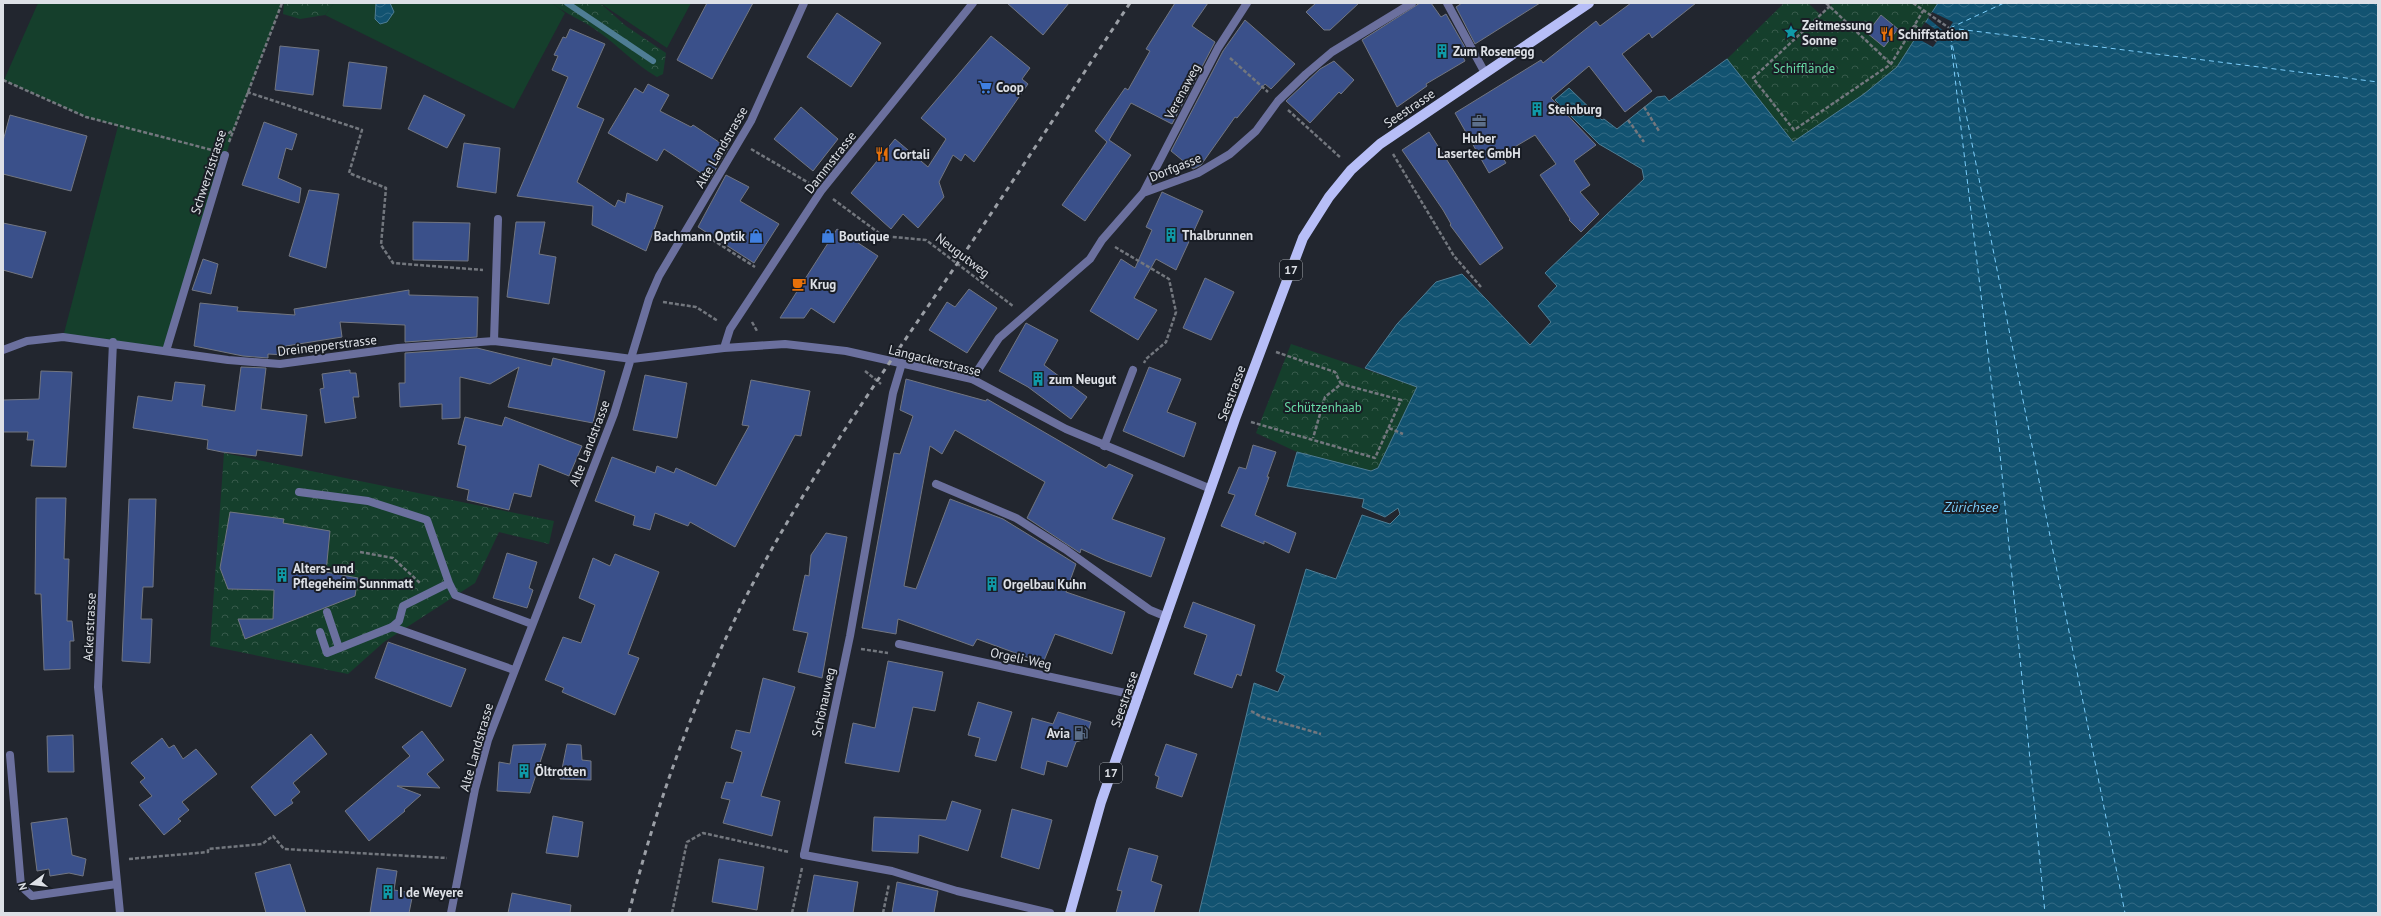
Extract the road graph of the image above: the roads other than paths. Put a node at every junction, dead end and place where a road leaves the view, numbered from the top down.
1 (804, 3) edge
2 (973, 3) edge
3 (1247, 3) edge
4 (1412, 3) edge
5 (1447, 3) edge
6 (1589, 3) edge
7 (1485, 73) junction
8 (225, 155) road end
9 (1143, 192) junction
10 (498, 220) dead end
11 (494, 341) junction
12 (113, 342) junction
13 (724, 348) junction
14 (3, 350) edge
15 (166, 350) junction
16 (632, 359) junction
17 (902, 364) junction
18 (1133, 370) dead end
19 (972, 379) junction
20 (1104, 446) junction
21 (936, 484) dead end
22 (1211, 489) junction
23 (299, 492) dead end
24 (449, 583) junction
25 (328, 612) dead end
26 (1166, 617) junction
27 (532, 624) junction
28 (392, 627) junction
29 (320, 632) dead end
30 (899, 644) road end
31 (339, 648) junction
32 (514, 670) junction
33 (1139, 696) junction
34 (10, 755) dead end
35 (117, 884) junction
36 (120, 913) edge
37 (451, 913) edge
38 (1050, 913) edge
39 (1070, 913) edge

1 - 16 street, Alte Landstrasse
2 - 13 street, Dammstrasse
3 - 9 street, Verenaweg
4 - 9 street, Dorfgasse
5 - 7 street
6 - 7 main road, Seestrasse / 17
7 - 22 main road, Seestrasse / 17
8 - 15 street, Schwerzistrasse
9 - 19 street, Dorfgasse
10 - 11 street
11 - 15 street, Dreinepperstrasse
11 - 16 street, Dreinepperstrasse
12 - 14 street, Dreinepperstrasse
12 - 15 street, Dreinepperstrasse
12 - 35 street, Ackerstrasse
13 - 16 street, Langackerstrasse
13 - 17 street, Langackerstrasse
16 - 27 street, Alte Landstrasse
17 - 19 street, Langackerstrasse
17 - 38 street, Schönauweg
18 - 20 street
19 - 20 street, Langackerstrasse
20 - 22 street, Langackerstrasse
21 - 26 street
22 - 26 main road, Seestrasse / 17
23 - 24 street
24 - 27 street
24 - 28 street
25 - 31 street
26 - 33 main road, Seestrasse / 17
27 - 32 street, Alte Landstrasse
28 - 31 street
28 - 32 street
29 - 31 street
30 - 33 street, Orgeli-Weg
32 - 37 street, Alte Landstrasse
33 - 39 main road, Seestrasse / 17
34 - 35 street
35 - 36 street, Ackerstrasse

